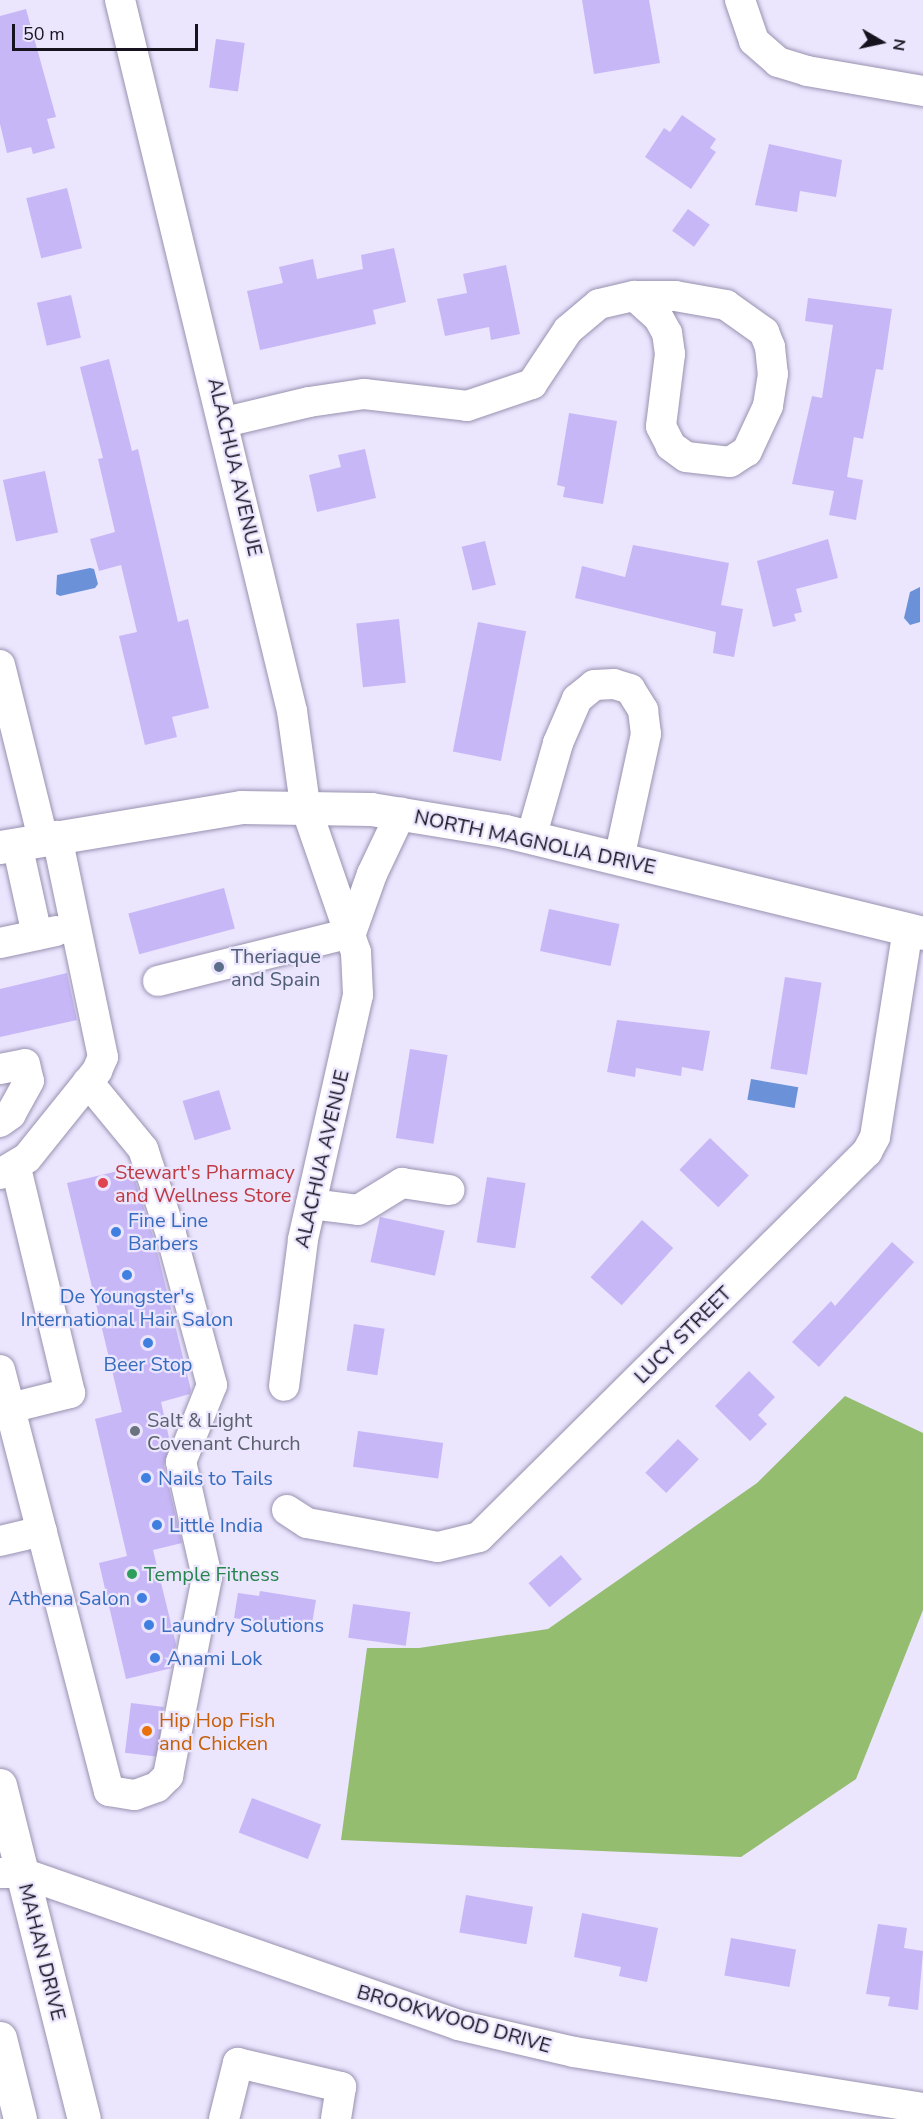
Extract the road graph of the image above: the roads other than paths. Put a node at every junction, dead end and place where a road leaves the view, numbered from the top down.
1 (120, 0) edge
2 (741, 0) edge
3 (923, 91) edge
4 (635, 296) junction
5 (225, 422) junction
6 (0, 665) edge
7 (305, 806) junction
8 (401, 813) junction
9 (531, 838) junction
10 (30, 842) edge
11 (619, 859) junction
12 (77, 927) junction
13 (915, 931) edge
14 (351, 933) junction
15 (37, 935) junction
16 (0, 943) edge
17 (158, 981) dead end
18 (0, 1069) edge
19 (27, 1086) junction
20 (81, 1090) junction
21 (0, 1122) edge
22 (8, 1171) edge
23 (449, 1190) dead end
24 (311, 1204) junction
25 (0, 1370) edge
26 (284, 1386) dead end
27 (10, 1408) junction
28 (287, 1509) dead end
29 (42, 1531) junction
30 (0, 1541) edge
31 (0, 1785) edge
32 (11, 1873) edge
33 (1, 2049) edge
34 (923, 2108) edge
35 (20, 2119) edge
36 (84, 2119) edge
37 (224, 2119) edge
38 (336, 2119) edge

1 - 5 street, ALACHUA AVENUE
2 - 3 street
4 - 4 street
4 - 5 street
5 - 7 street, ALACHUA AVENUE
6 - 10 street
7 - 8 main road, NORTH MAGNOLIA DRIVE
7 - 10 main road, NORTH MAGNOLIA DRIVE
7 - 14 street, ALACHUA AVENUE
8 - 9 main road, NORTH MAGNOLIA DRIVE
8 - 14 street, ALACHUA AVENUE
9 - 11 main road, NORTH MAGNOLIA DRIVE
9 - 11 street
10 - 12 street
10 - 15 street
11 - 13 main road, NORTH MAGNOLIA DRIVE
12 - 15 street
12 - 20 street
13 - 28 street, LUCY STREET
14 - 17 street
14 - 24 street, ALACHUA AVENUE
15 - 16 street
18 - 19 street
19 - 20 street
19 - 21 street
20 - 22 street
20 - 29 street
22 - 27 street
23 - 24 street
24 - 26 street, ALACHUA AVENUE
25 - 27 street
27 - 29 street
29 - 30 street
31 - 32 main road, MAHAN DRIVE
32 - 34 street, BROOKWOOD DRIVE
32 - 36 main road, MAHAN DRIVE
33 - 35 main road
37 - 38 street

